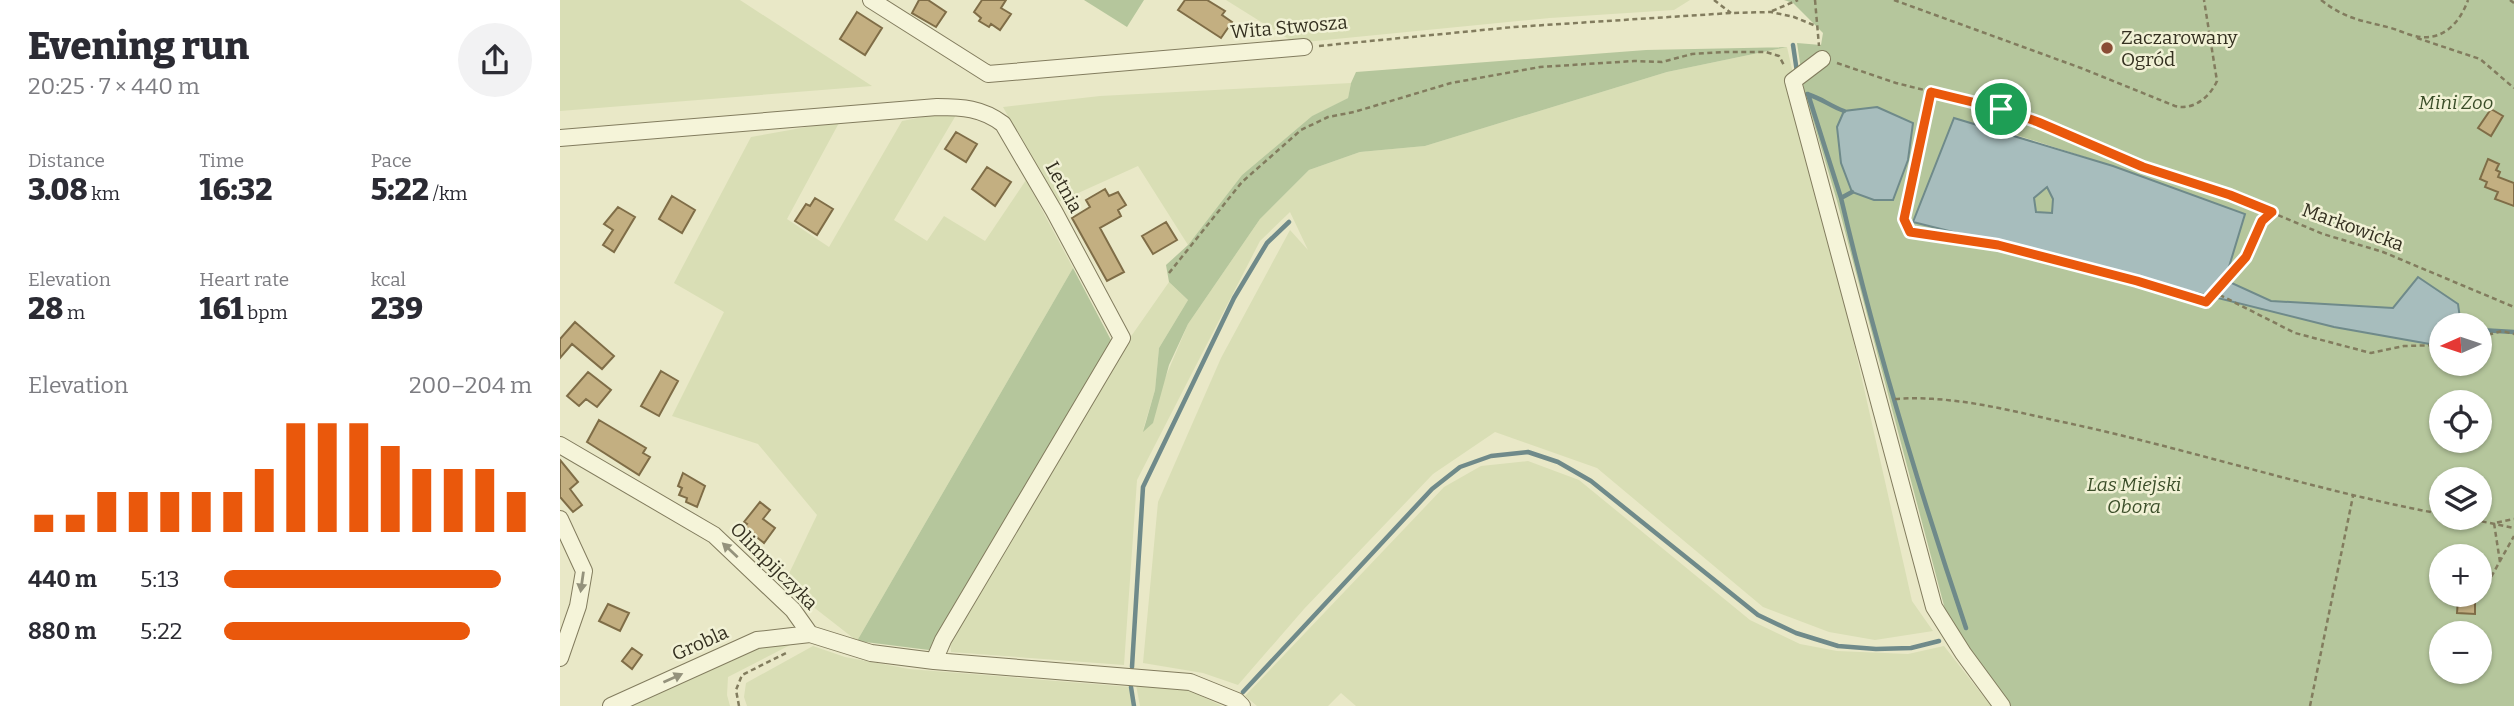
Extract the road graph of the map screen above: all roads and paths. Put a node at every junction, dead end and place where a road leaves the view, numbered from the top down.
1 (871, 0) edge
2 (1714, 0) edge
3 (1798, 0) edge
4 (1815, 0) edge
5 (1894, 0) edge
6 (2204, 0) edge
7 (2321, 0) edge
8 (2468, 0) edge
9 (1770, 12) junction
10 (1731, 13) junction
11 (1816, 26) junction
12 (2414, 37) junction
13 (1304, 47) joint
14 (1822, 58) junction
15 (1793, 82) junction
16 (2514, 89) edge
17 (1931, 92) junction
18 (560, 138) edge
19 (2272, 212) junction
20 (1169, 273) dead end
21 (2212, 290) dead end
22 (2514, 307) edge
23 (2492, 334) edge
24 (2514, 334) edge
25 (2429, 345) edge
26 (1897, 399) dead end
27 (560, 445) edge
28 (2353, 496) junction
29 (2429, 512) edge
30 (560, 519) edge
31 (2514, 519) edge
32 (2494, 523) junction
33 (2514, 528) edge
34 (2514, 536) edge
35 (2500, 563) junction
36 (2492, 576) edge
37 (814, 636) junction
38 (560, 658) edge
39 (934, 660) junction
40 (611, 706) edge
41 (738, 706) edge
42 (1242, 706) edge
43 (2002, 706) edge
44 (2310, 706) edge

1 - 13 street, Wita Stwosza
2 - 10 path
3 - 9 path
4 - 11 path
5 - 6 path
7 - 12 path
8 - 12 path
9 - 10 path, Wita Stwosza
9 - 11 path
10 - 13 path, Wita Stwosza
11 - 14 path
12 - 16 path
14 - 15 street
14 - 17 path, Markowicka
15 - 20 path
15 - 43 street
17 - 19 path, Markowicka
17 - 19 path, bridge
18 - 39 street, Letnia
19 - 22 path, Markowicka
21 - 25 path
23 - 24 path
26 - 28 path
37 -> 27 street, Olimpijczyka
28 - 29 path
28 - 44 path
30 -> 38 street
31 - 32 path
32 - 33 path
32 - 35 path
34 - 35 path
35 - 36 path
37 - 39 street, Olimpijczyka
40 -> 37 street, Grobla
37 - 41 path
39 - 42 street, Olimpijczyka

